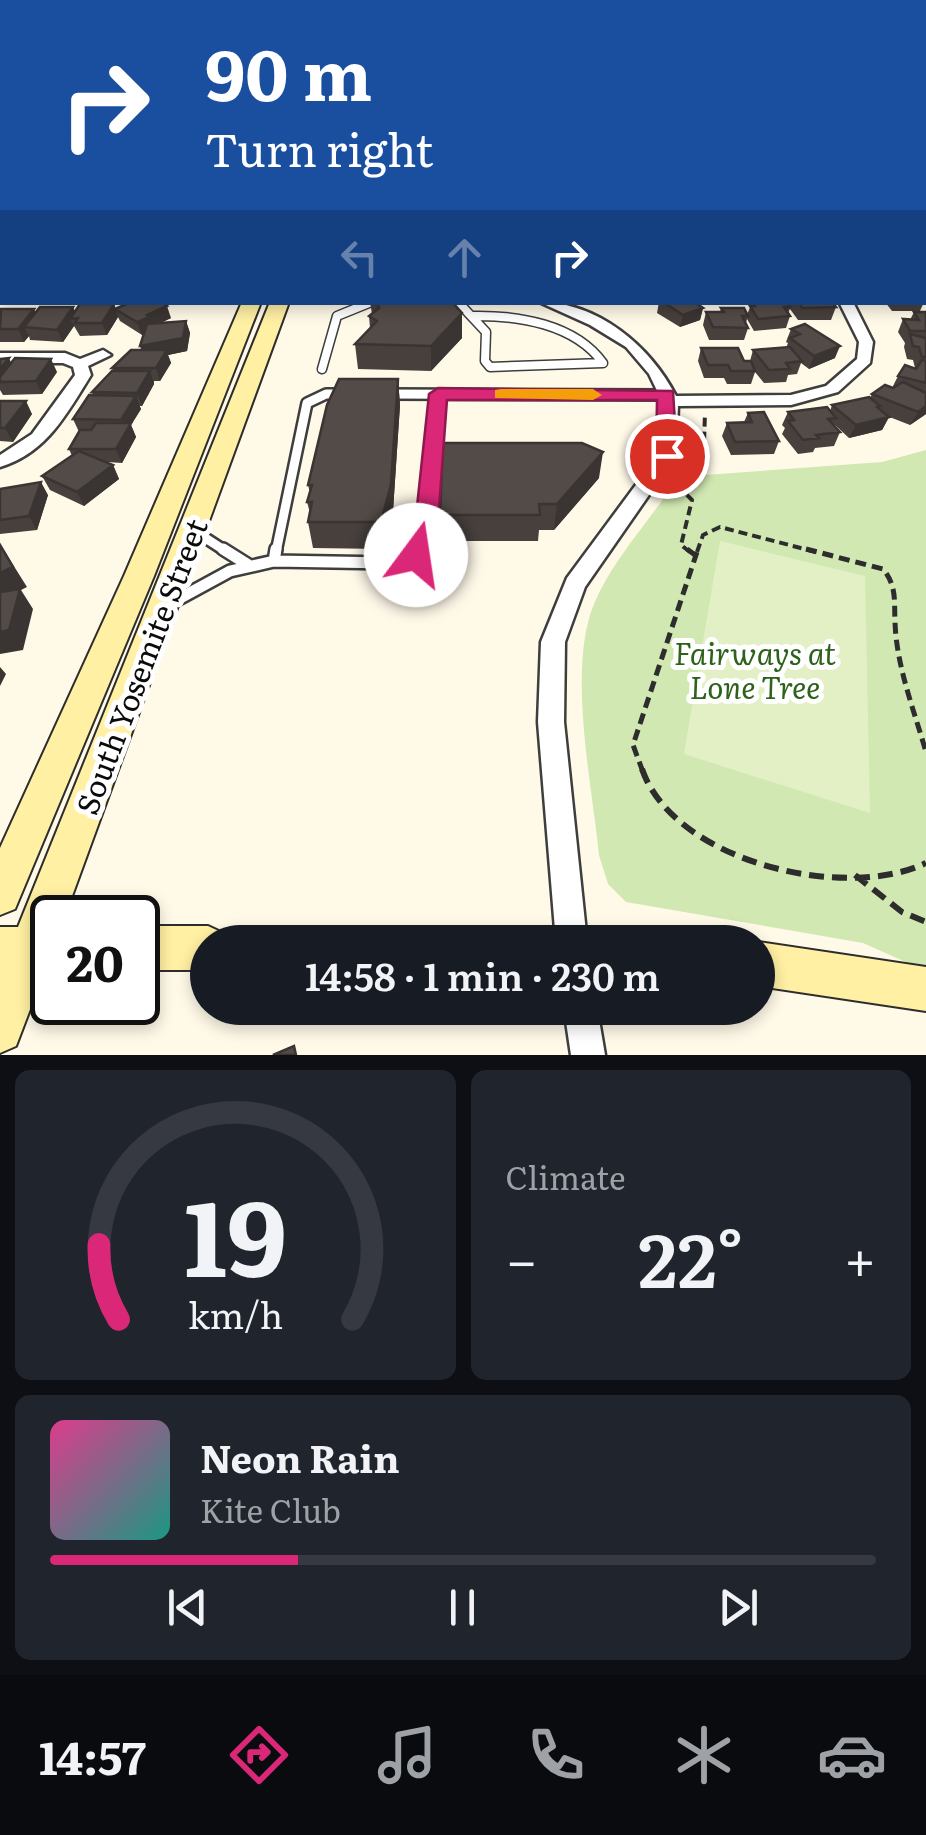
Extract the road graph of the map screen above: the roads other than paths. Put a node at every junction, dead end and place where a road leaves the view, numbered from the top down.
1 (251, 305) edge
2 (279, 305) edge
3 (364, 305) edge
4 (461, 305) edge
5 (559, 305) edge
6 (848, 305) edge
7 (472, 316) junction
8 (102, 355) dead end
9 (0, 358) edge
10 (80, 364) junction
11 (322, 369) dead end
12 (364, 394) edge
13 (382, 394) edge
14 (438, 394) junction
15 (668, 398) junction
16 (15, 462) edge
17 (193, 530) junction
18 (274, 561) junction
19 (250, 567) junction
20 (164, 606) junction
21 (0, 894) edge
22 (570, 925) edge
23 (160, 948) edge
24 (190, 948) edge
25 (28, 949) edge
26 (775, 967) edge
27 (926, 989) edge
28 (584, 1025) edge
29 (0, 1030) edge
30 (588, 1055) edge

1 - 21 main road, South Yosemite Street
2 - 17 main road, South Yosemite Street
3 - 11 lane
4 - 7 lane
5 - 15 street
6 - 15 street
7 - 7 lane
8 - 10 street
9 - 10 street
10 - 16 street
12 - 18 lane
13 - 14 lane
14 - 15 lane
14 - 18 lane
15 - 22 street
17 - 19 lane
17 - 20 main road, South Yosemite Street
18 - 19 lane
19 - 20 lane
20 - 25 main road, South Yosemite Street
23 - 24 main road
25 - 29 main road, South Yosemite Street
26 - 27 main road
28 - 30 street

